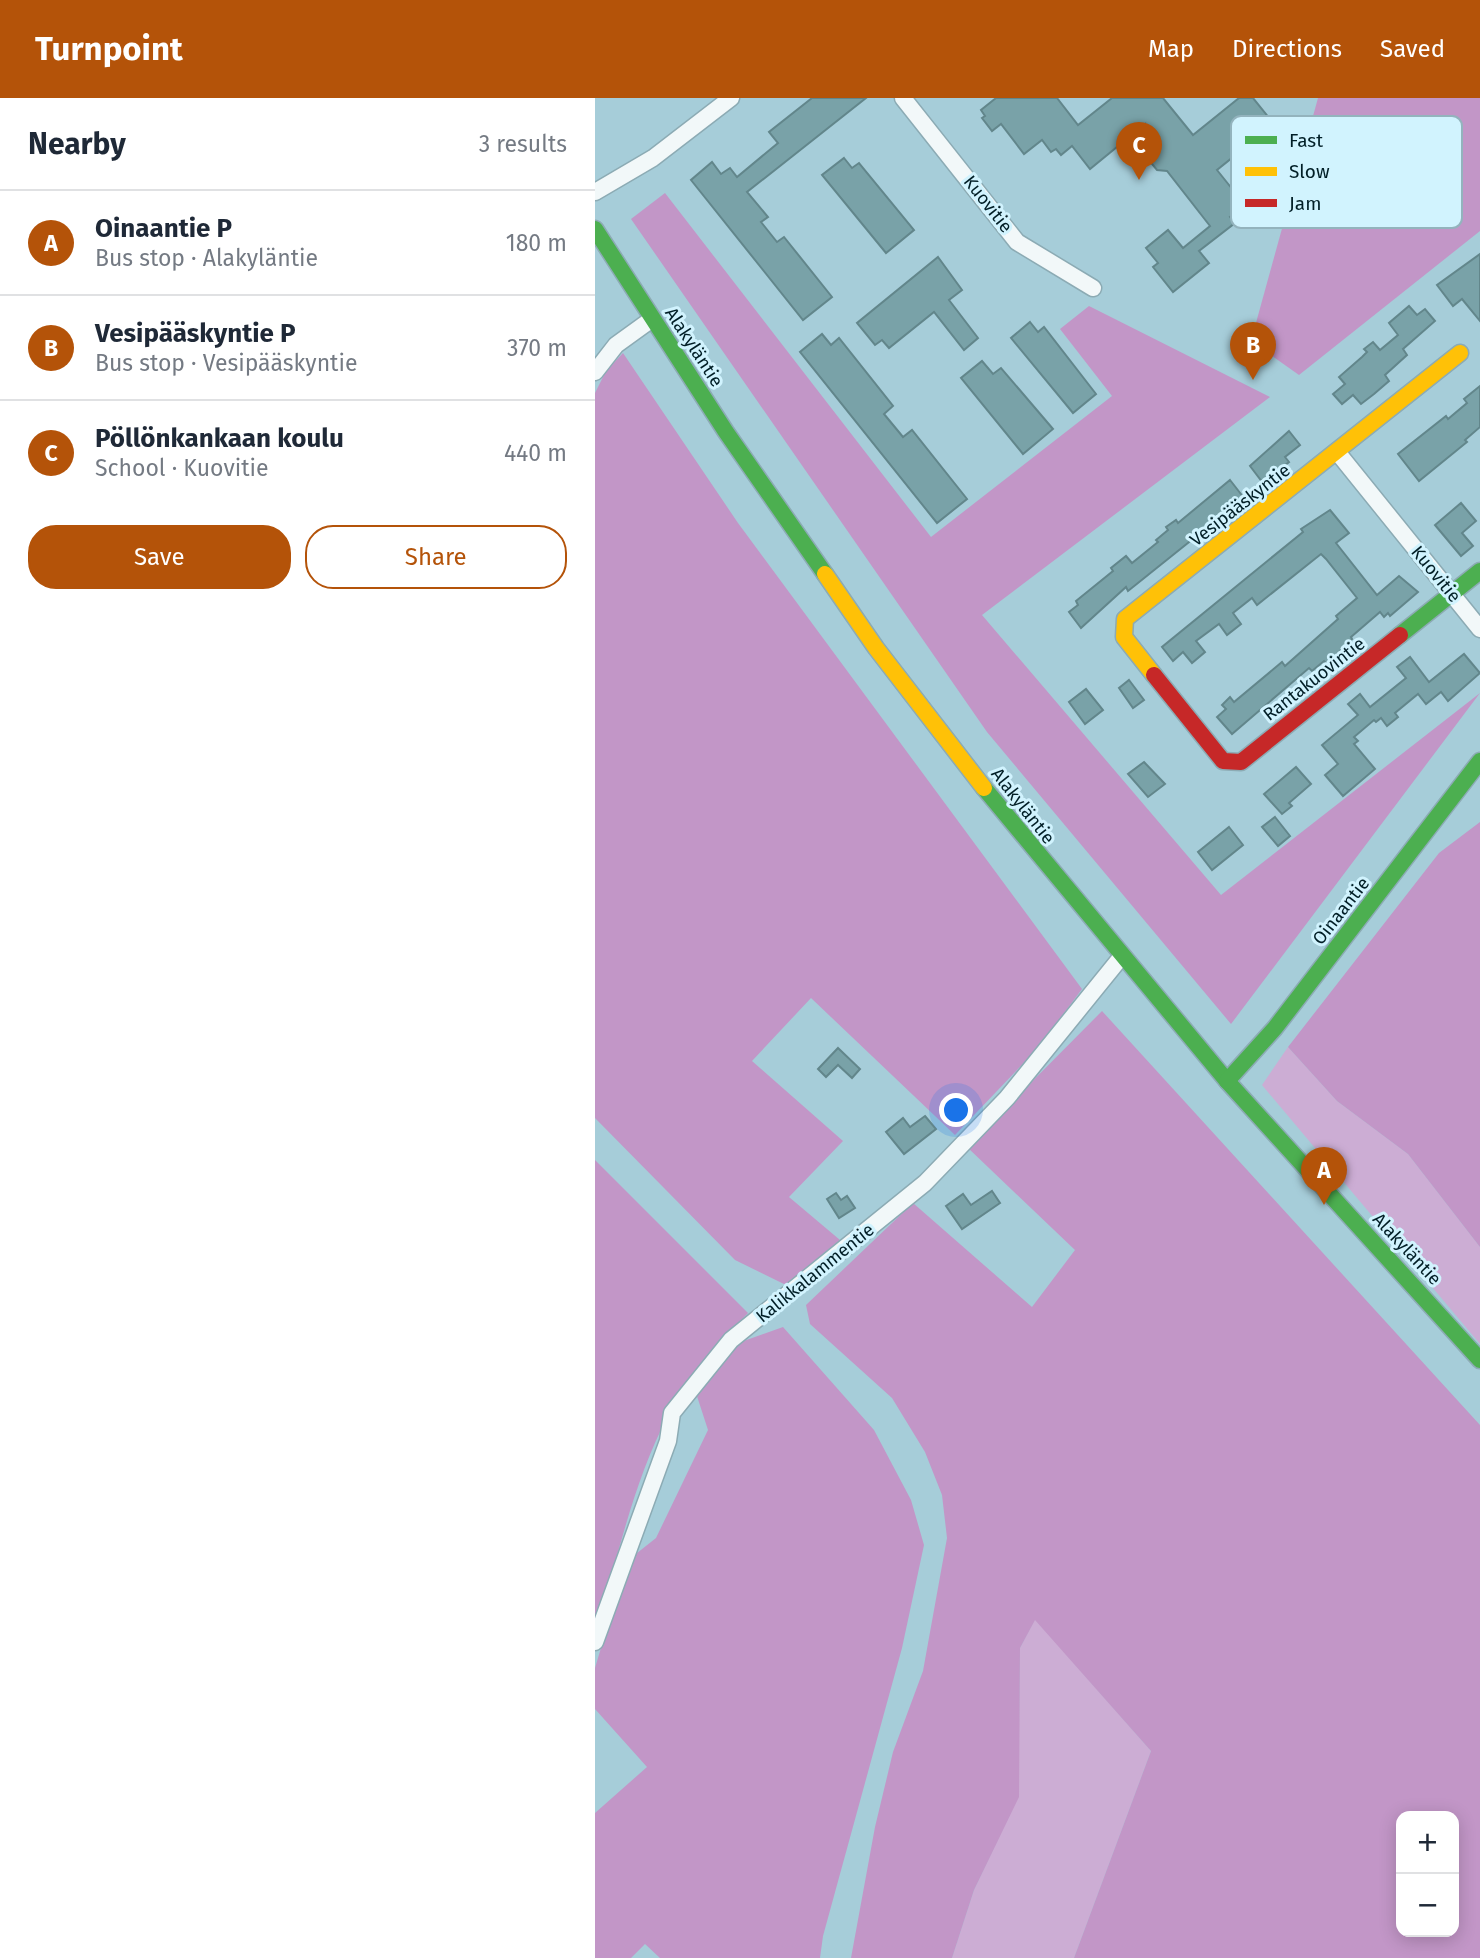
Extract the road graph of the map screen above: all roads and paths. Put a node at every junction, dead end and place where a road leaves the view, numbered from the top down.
1 (731, 98) edge
2 (904, 98) edge
3 (595, 192) edge
4 (595, 229) edge
5 (1093, 288) dead end
6 (652, 319) junction
7 (1460, 354) dead end
8 (595, 372) edge
9 (1338, 453) junction
10 (1480, 571) edge
11 (1452, 594) junction
12 (1480, 629) edge
13 (1178, 706) joint
14 (1480, 761) edge
15 (1122, 956) junction
16 (1227, 1081) junction
17 (1480, 1360) edge
18 (595, 1642) edge

1 - 3 street
2 - 5 street, Kuovitie
4 - 6 main road, Alakyläntie
6 - 8 street
6 - 15 main road, Alakyläntie
7 - 9 main road, Vesipääskyntie
9 - 11 street, Kuovitie
9 - 13 main road, Vesipääskyntie
10 - 11 main road, Rantakuovintie
11 - 12 street, Kuovitie
11 - 13 main road, Rantakuovintie
14 - 16 main road, Oinaantie
15 - 16 main road, Alakyläntie
15 - 18 street, Kalikkalammentie
16 - 17 main road, Alakyläntie

